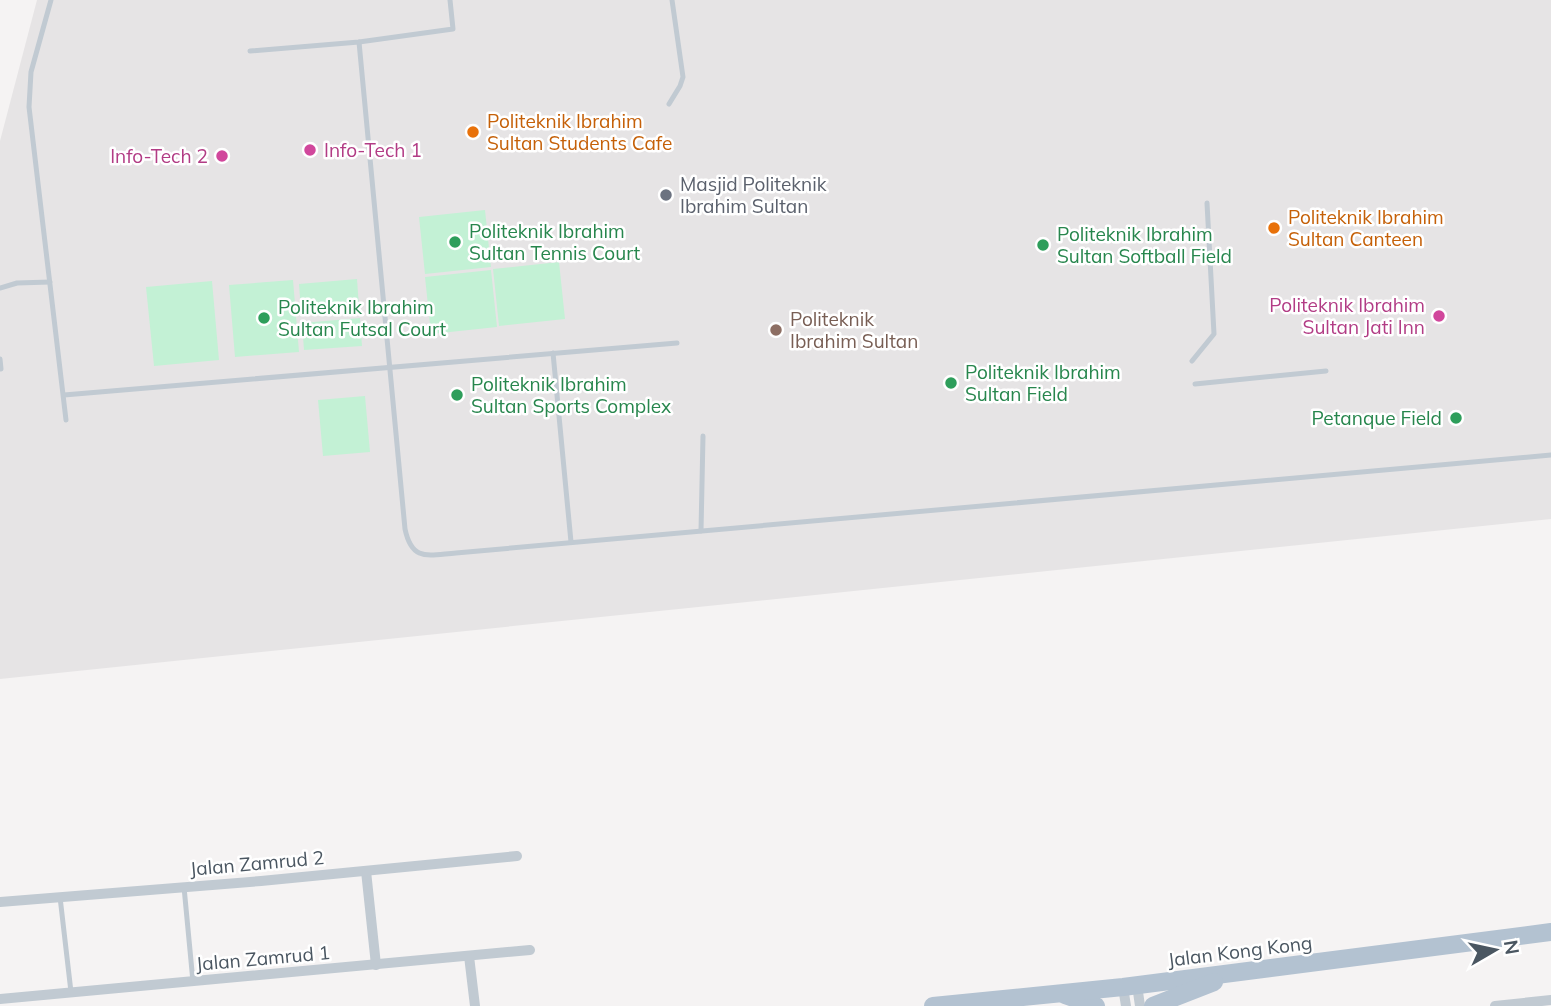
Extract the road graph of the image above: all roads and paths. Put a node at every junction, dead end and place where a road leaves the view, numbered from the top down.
1 (51, 0) edge
2 (450, 0) edge
3 (672, 0) edge
4 (359, 42) junction
5 (250, 51) dead end
6 (669, 104) dead end
7 (1207, 204) dead end
8 (50, 282) junction
9 (0, 288) edge
10 (677, 343) dead end
11 (553, 353) junction
12 (0, 359) edge
13 (1192, 361) dead end
14 (390, 366) junction
15 (1, 369) edge
16 (1326, 371) dead end
17 (1195, 384) dead end
18 (64, 395) junction
19 (66, 420) dead end
20 (703, 436) dead end
21 (1551, 456) edge
22 (701, 531) junction
23 (571, 542) junction
24 (517, 856) dead end
25 (366, 871) junction
26 (184, 887) junction
27 (60, 897) junction
28 (0, 902) edge
29 (1551, 932) edge
30 (530, 950) dead end
31 (469, 956) junction
32 (376, 965) junction
33 (1240, 972) junction
34 (193, 982) junction
35 (1130, 986) junction
36 (71, 993) junction
37 (1062, 994) junction
38 (0, 999) edge
39 (1551, 1000) edge
40 (475, 1006) edge
41 (933, 1006) edge
42 (1096, 1006) edge
43 (1126, 1006) edge
44 (1140, 1006) edge
45 (1153, 1006) edge
46 (1495, 1006) edge

1 - 8 lane
2 - 4 lane
3 - 6 lane
4 - 5 lane
4 - 14 lane
7 - 13 lane
8 - 9 lane
8 - 18 lane
10 - 11 lane
11 - 14 lane
11 - 23 lane
12 - 15 lane
14 - 18 lane
14 - 23 lane
16 - 17 lane
18 - 19 lane
20 - 22 lane
21 - 22 lane
22 - 23 lane
24 - 25 street, Jalan Zamrud 2
25 - 26 street, Jalan Zamrud 2
25 - 32 street
26 - 27 street, Jalan Zamrud 2
26 - 34 lane
27 - 28 street, Jalan Zamrud 2
27 - 36 lane
29 - 33 main road, Jalan Kong Kong
30 - 31 street, Jalan Zamrud 1
31 - 32 street, Jalan Zamrud 1
31 - 40 street
32 - 34 street, Jalan Zamrud 1
33 - 35 main road, Jalan Kong Kong
33 - 45 main road
34 - 36 street, Jalan Zamrud 1
35 - 37 main road, Jalan Kong Kong
35 - 43 street
35 - 44 street
36 - 38 street, Jalan Zamrud 1
37 - 41 main road, Jalan Kong Kong
37 - 42 main road
39 - 46 street

